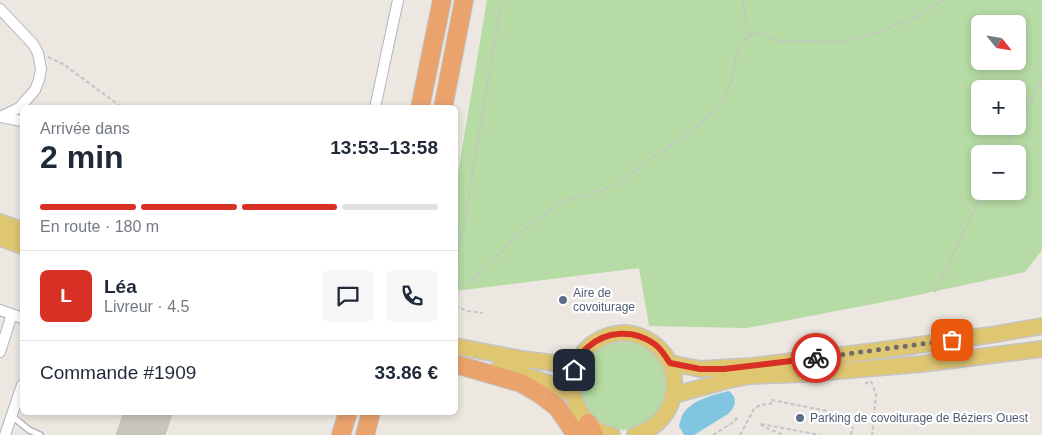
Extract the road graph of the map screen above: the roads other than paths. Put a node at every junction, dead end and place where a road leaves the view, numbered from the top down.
1 (398, 0) edge
2 (442, 0) edge
3 (464, 0) edge
4 (0, 9) edge
5 (22, 105) edge
6 (376, 105) edge
7 (421, 105) edge
8 (444, 105) edge
9 (20, 107) edge
10 (0, 117) edge
11 (20, 121) edge
12 (0, 222) edge
13 (20, 229) edge
14 (0, 238) edge
15 (20, 245) edge
16 (0, 310) edge
17 (17, 316) edge
18 (1042, 326) edge
19 (458, 347) edge
20 (1042, 348) edge
21 (0, 352) edge
22 (579, 359) junction
23 (458, 363) edge
24 (458, 363) edge
25 (670, 363) junction
26 (20, 391) edge
27 (572, 394) junction
28 (674, 395) junction
29 (12, 415) junction
30 (347, 415) edge
31 (371, 415) edge
32 (586, 431) edge
33 (28, 432) edge
34 (5, 435) edge
35 (40, 435) edge
36 (341, 435) edge
37 (365, 435) edge
38 (612, 435) edge
39 (635, 435) edge

1 - 6 street
2 - 7 highway
3 - 8 highway
4 - 5 street
9 - 10 street
10 - 11 street
12 - 13 main road
14 - 15 main road
16 - 17 street
17 - 21 street
18 - 25 main road
19 - 22 main road
20 - 28 main road
22 - 25 main road
22 - 27 main road
23 - 27 main road
24 - 32 highway
25 - 28 main road
26 - 29 street
27 - 32 main road
28 - 39 main road
29 - 33 lane
29 - 34 street
30 - 36 highway
31 - 37 highway
32 - 38 main road
33 - 35 lane

